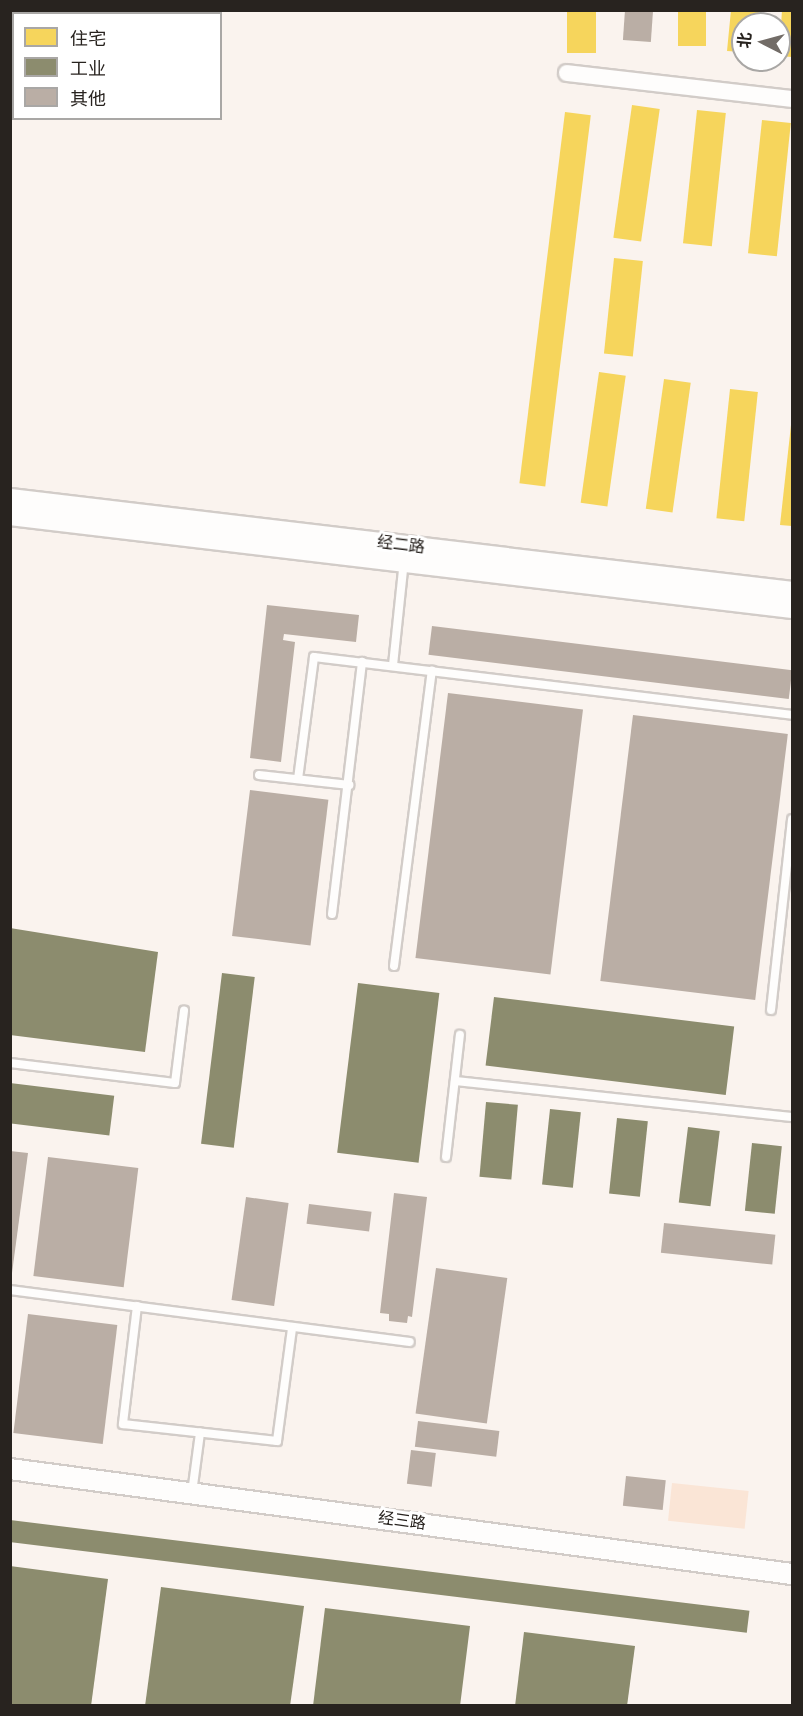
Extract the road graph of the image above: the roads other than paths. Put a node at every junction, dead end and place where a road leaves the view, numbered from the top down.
1 (567, 73) dead end
2 (792, 99) edge
3 (10, 499) edge
4 (10, 515) edge
5 (405, 554) junction
6 (792, 592) edge
7 (792, 608) edge
8 (362, 662) junction
9 (393, 665) junction
10 (432, 670) junction
11 (792, 715) edge
12 (259, 775) dead end
13 (298, 779) junction
14 (349, 785) junction
15 (792, 819) edge
16 (332, 914) dead end
17 (394, 966) dead end
18 (771, 1010) dead end
19 (184, 1011) dead end
20 (460, 1035) dead end
21 (10, 1063) edge
22 (455, 1082) junction
23 (792, 1118) edge
24 (446, 1157) dead end
25 (10, 1290) edge
26 (137, 1306) junction
27 (292, 1328) junction
28 (410, 1342) dead end
29 (200, 1433) junction
30 (10, 1469) edge
31 (192, 1493) junction
32 (792, 1574) edge

1 - 2 street
3 - 5 street, 经二路
4 - 5 street, 经二路
5 - 6 street, 经二路
5 - 7 street, 经二路
5 - 9 lane
8 - 9 lane
8 - 13 lane
8 - 14 lane
9 - 10 lane
10 - 11 lane
10 - 17 lane
12 - 13 lane
13 - 14 lane
14 - 16 lane
15 - 18 lane
19 - 21 lane
20 - 22 lane
22 - 23 lane
22 - 24 lane
25 - 26 lane
26 - 27 lane
26 - 29 lane
27 - 28 lane
27 - 29 lane
29 - 31 lane
30 - 31 street, 经三路
31 - 32 street, 经三路

